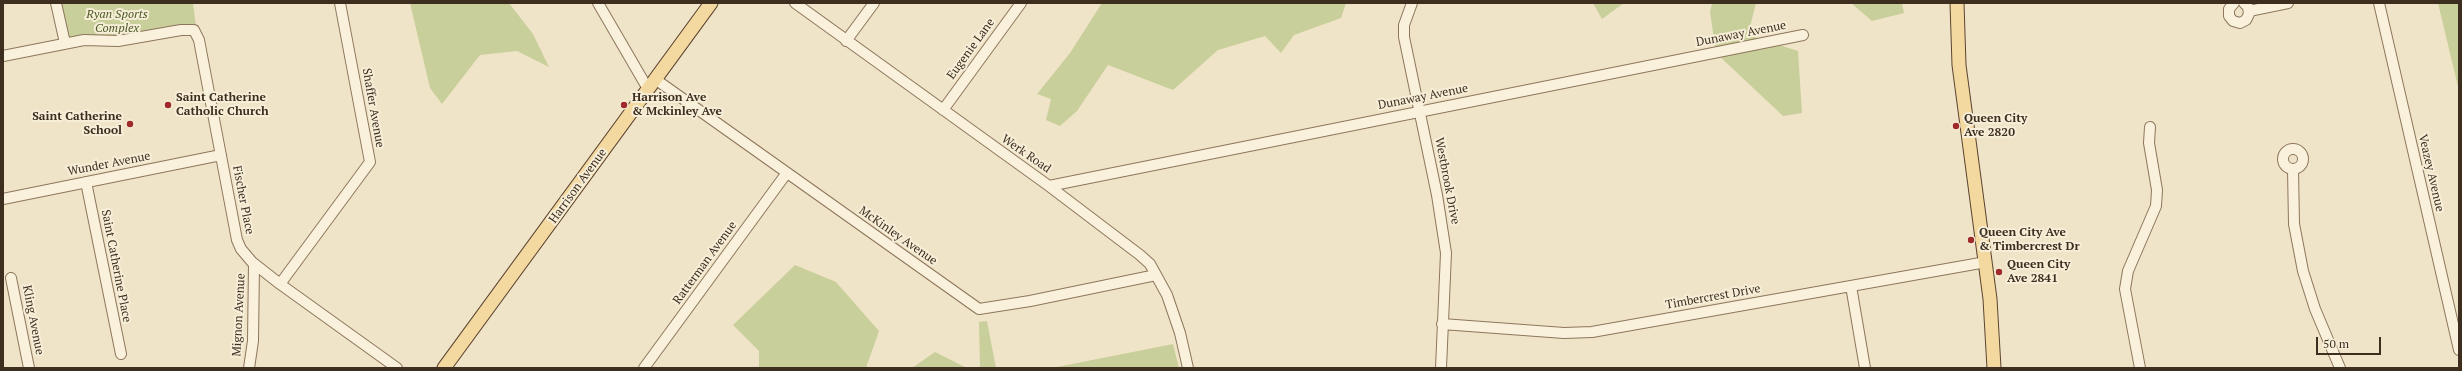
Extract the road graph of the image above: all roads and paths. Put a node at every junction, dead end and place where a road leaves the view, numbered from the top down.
1 (56, 3) edge
2 (340, 3) edge
3 (598, 3) edge
4 (711, 3) edge
5 (795, 3) edge
6 (874, 3) edge
7 (1021, 3) edge
8 (1412, 3) edge
9 (1957, 3) edge
10 (2234, 3) edge
11 (2288, 3) edge
12 (2379, 3) edge
13 (2247, 7) edge
14 (1803, 35) dead end
15 (846, 41) junction
16 (65, 43) junction
17 (3, 56) edge
18 (651, 84) junction
19 (943, 110) junction
20 (1419, 111) junction
21 (2150, 127) dead end
22 (221, 155) junction
23 (2293, 169) dead end
24 (786, 174) junction
25 (86, 182) junction
26 (1049, 186) junction
27 (3, 199) edge
28 (1986, 262) junction
29 (254, 264) junction
30 (1156, 275) junction
31 (11, 278) dead end
32 (280, 284) junction
33 (1851, 286) junction
34 (1442, 324) junction
35 (2459, 350) edge
36 (120, 354) dead end
37 (29, 368) edge
38 (249, 368) edge
39 (397, 368) edge
40 (444, 368) edge
41 (644, 368) edge
42 (1188, 368) edge
43 (1441, 368) edge
44 (1865, 368) edge
45 (1994, 368) edge
46 (2140, 368) edge
47 (2340, 368) edge

1 - 16 street
2 - 32 street, Shaffer Avenue
3 - 18 street, McKinley Avenue
4 - 18 main road, Harrison Avenue
5 - 15 street, Werk Road
6 - 15 street
7 - 19 street, Eugenie Lane
8 - 20 street, Westbrook Drive
9 - 28 main road
10 - 13 street
11 - 13 street
12 - 35 street, Veazey Avenue
14 - 20 street, Dunaway Avenue
15 - 19 street, Werk Road
16 - 17 street
16 - 22 street, Fischer Place
18 - 24 street, McKinley Avenue
18 - 40 main road, Harrison Avenue
19 - 26 street, Werk Road
20 - 26 street, Dunaway Avenue
20 - 34 street, Westbrook Drive
21 - 46 street
22 - 25 street, Wunder Avenue
22 - 29 street, Fischer Place
23 - 47 street
24 - 30 street, McKinley Avenue
24 - 41 street, Ratterman Avenue
25 - 27 street, Wunder Avenue
25 - 36 street, Saint Catherine Place
26 - 30 street, Werk Road
28 - 33 street, Timbercrest Drive
28 - 45 main road
29 - 32 street, Fischer Place
29 - 38 street, Mignon Avenue
30 - 42 street, Werk Road
31 - 37 street, Kling Avenue
32 - 39 street, Fischer Place
33 - 34 street, Timbercrest Drive
33 - 44 street
34 - 43 street, Westbrook Drive

